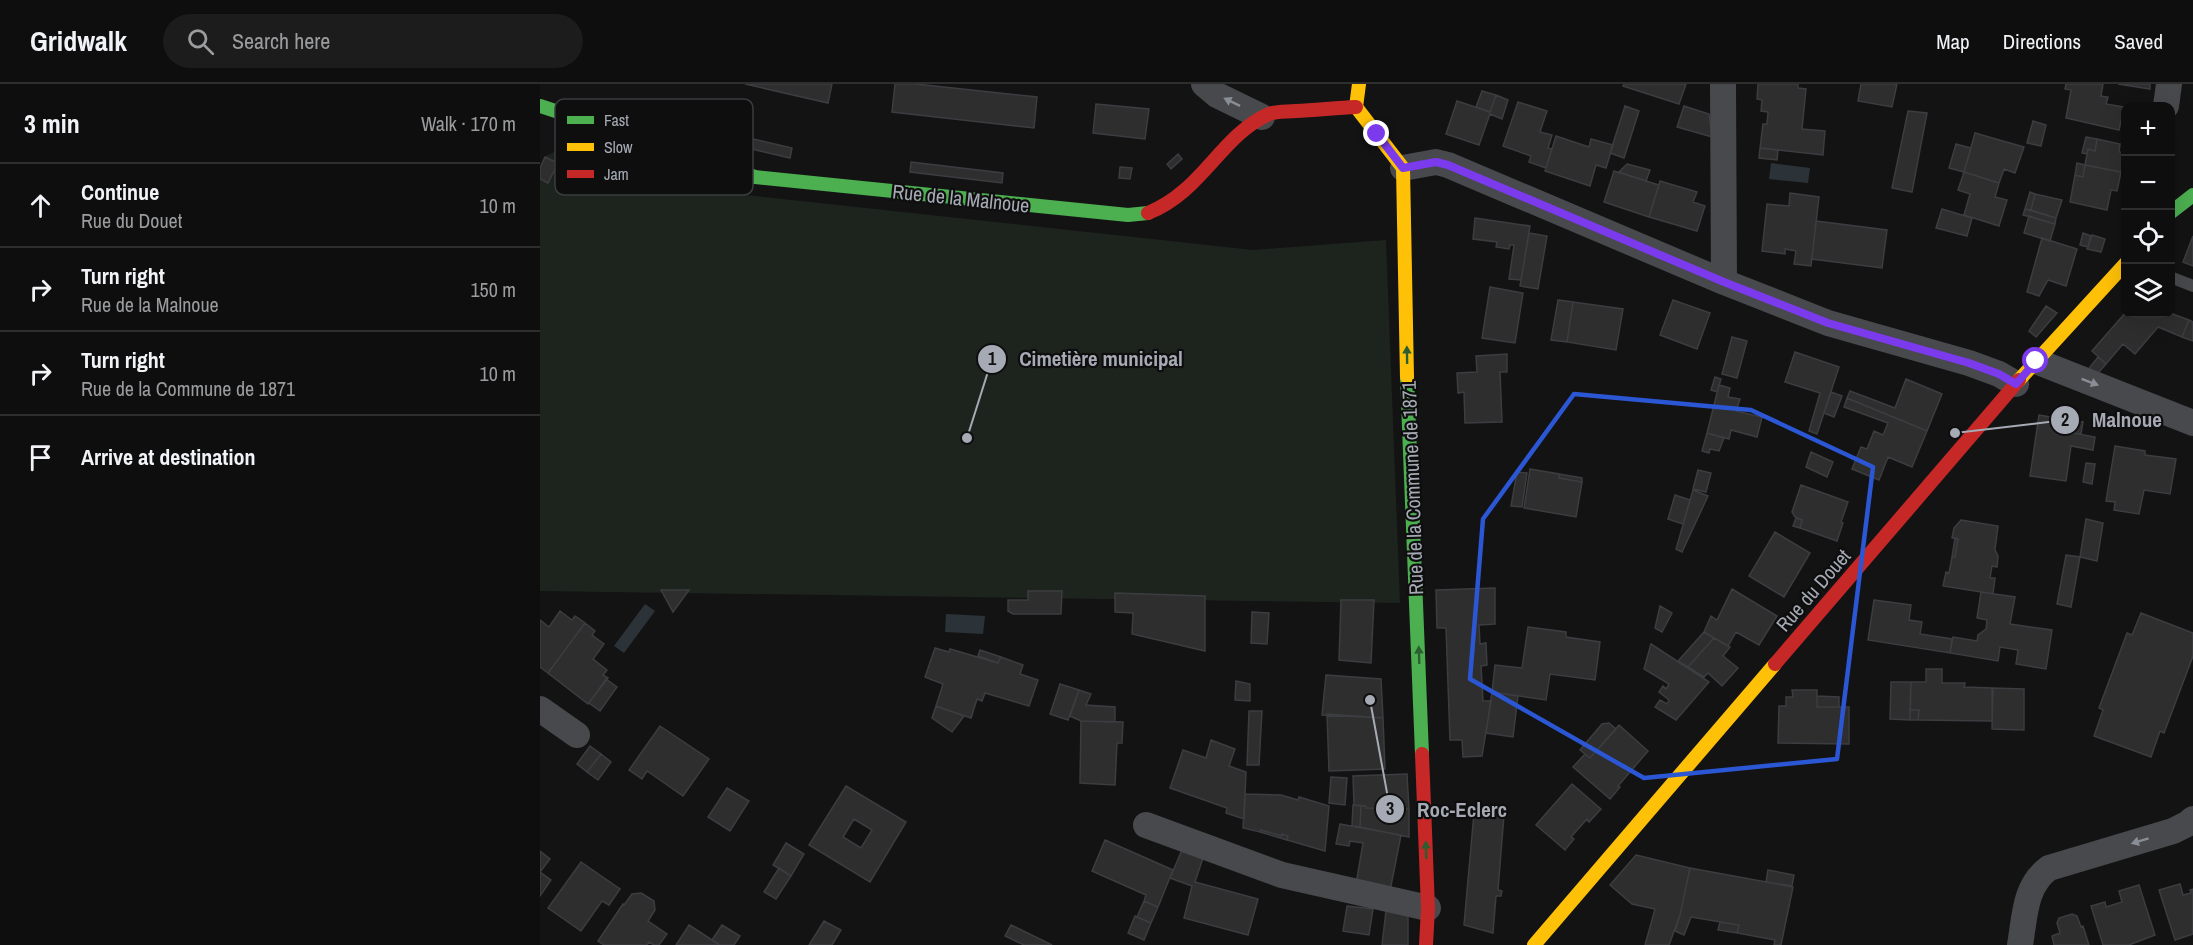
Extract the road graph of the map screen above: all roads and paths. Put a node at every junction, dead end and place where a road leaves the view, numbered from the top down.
1 (1204, 84) edge
2 (1359, 84) edge
3 (1723, 84) edge
4 (2169, 84) edge
5 (2167, 102) edge
6 (1356, 106) junction
7 (1262, 117) junction
8 (1403, 168) junction
9 (753, 177) edge
10 (2193, 195) edge
11 (2174, 210) edge
12 (2125, 264) edge
13 (2175, 279) edge
14 (1724, 282) junction
15 (2193, 286) edge
16 (2036, 361) junction
17 (2016, 384) junction
18 (2193, 423) edge
19 (540, 709) edge
20 (577, 735) dead end
21 (2193, 819) edge
22 (1146, 825) dead end
23 (1428, 908) junction
24 (1426, 945) edge
25 (1534, 945) edge
26 (2020, 945) edge

7 -> 1 street
2 - 6 street
3 - 14 street
4 - 5 street
6 - 7 street, Rue de la Malnoue
6 - 8 street
7 - 9 street, Rue de la Malnoue
8 - 14 street
23 -> 8 street, Rue de la Commune de 1871
10 - 11 street
12 - 16 street, Rue du Douet
13 - 15 lane
14 - 17 street
16 - 17 street, Rue du Douet
16 -> 18 street
17 - 25 street, Rue du Douet
19 - 20 street
21 -> 26 street
22 - 23 street
23 - 24 street, Rue de la Commune de 1871

